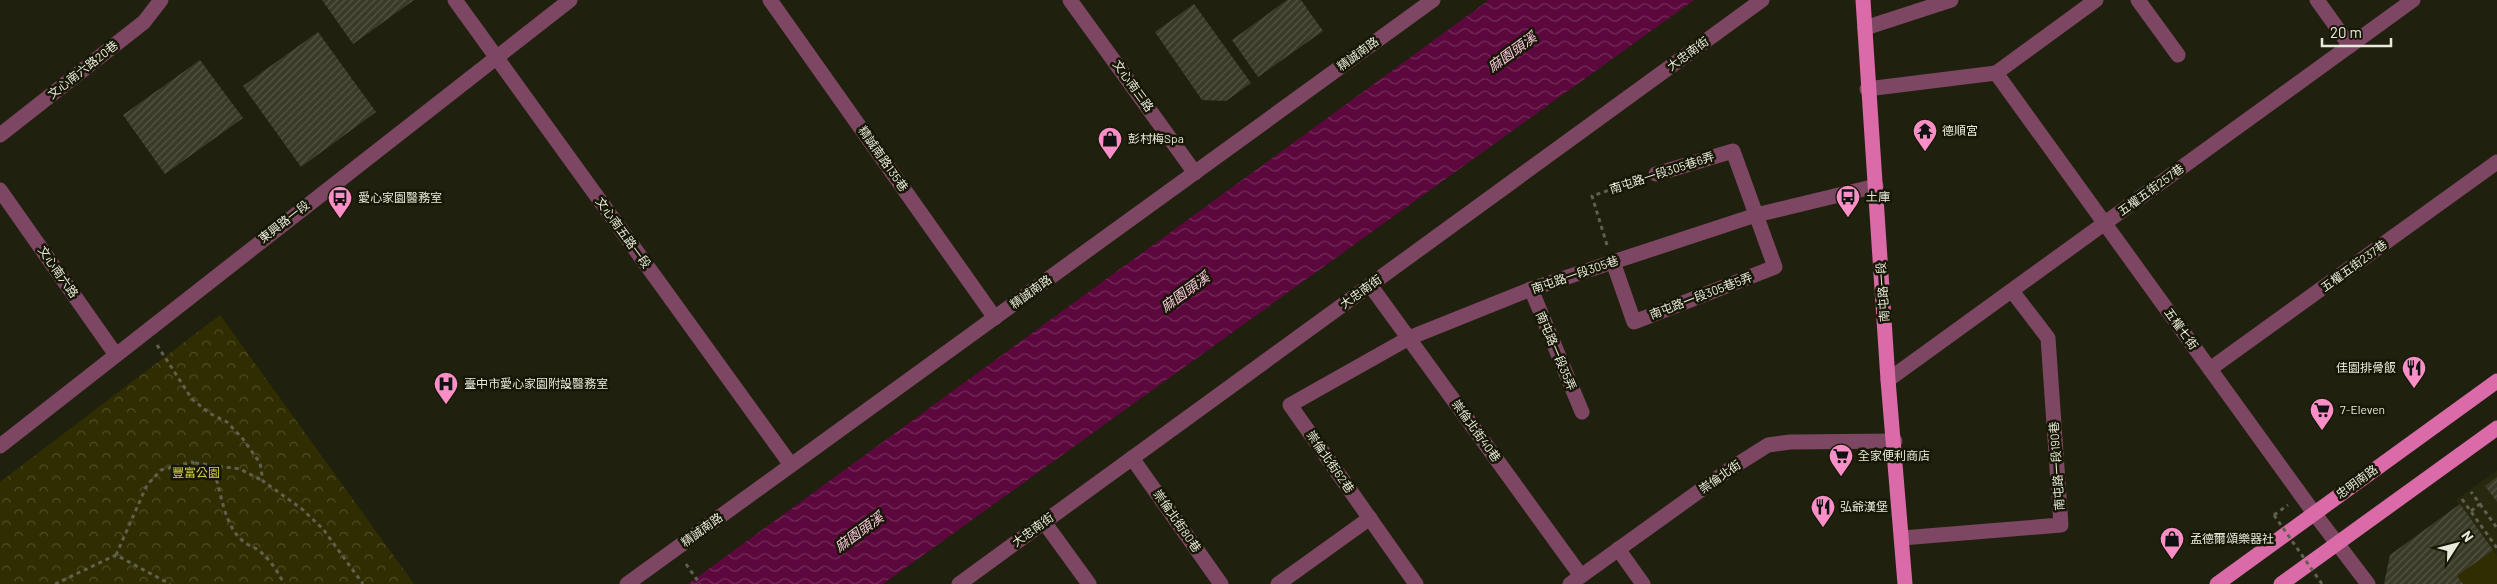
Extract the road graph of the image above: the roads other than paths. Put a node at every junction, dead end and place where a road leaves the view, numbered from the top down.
1 (161, 0) edge
2 (455, 0) edge
3 (570, 0) edge
4 (770, 0) edge
5 (1070, 0) edge
6 (1433, 0) edge
7 (1762, 0) edge
8 (1863, 0) edge
9 (1951, 0) edge
10 (2096, 0) edge
11 (2138, 0) edge
12 (2317, 0) edge
13 (2413, 0) edge
14 (1865, 28) junction
15 (2350, 46) junction
16 (2178, 55) dead end
17 (496, 56) junction
18 (1996, 73) junction
19 (1868, 89) junction
20 (0, 135) edge
21 (2497, 162) edge
22 (1195, 173) junction
23 (1656, 174) road end
24 (1876, 186) junction
25 (0, 190) edge
26 (1756, 215) junction
27 (2105, 224) junction
28 (1613, 262) junction
29 (1370, 286) junction
30 (1531, 289) junction
31 (2012, 291) junction
32 (995, 318) junction
33 (1409, 338) junction
34 (116, 355) junction
35 (2210, 369) junction
36 (1888, 380) junction
37 (2497, 381) edge
38 (1290, 405) joint
39 (1582, 412) dead end
40 (2497, 428) edge
41 (1895, 441) junction
42 (0, 446) edge
43 (1132, 458) junction
44 (791, 465) junction
45 (2314, 514) junction
46 (1370, 518) junction
47 (1044, 522) junction
48 (1902, 538) junction
49 (2338, 543) junction
50 (1618, 549) junction
51 (1576, 580) edge
52 (627, 584) edge
53 (960, 584) edge
54 (1089, 584) edge
55 (1221, 584) edge
56 (1278, 584) edge
57 (1416, 584) edge
58 (1643, 584) edge
59 (1905, 584) edge
60 (2217, 584) edge
61 (2281, 584) edge
62 (2368, 584) edge

1 - 20 street, 文心南六路20巷
2 - 17 street, 文心南五路一段
3 - 17 street, 東興路一段
4 - 32 street, 精誠南路135巷
5 - 22 street, 文心南三路
6 - 22 street, 精誠南路
7 - 29 street, 大忠南街
8 - 14 main road, 南屯路一段
9 - 14 street
10 - 18 street
11 - 16 street
12 - 15 street
13 - 15 street, 五權五街257巷
14 - 19 main road, 南屯路一段
15 - 27 street, 五權五街257巷
17 - 34 street, 東興路一段
17 - 44 street, 文心南五路一段
18 - 19 street
18 - 27 street, 五權七街
19 - 24 main road, 南屯路一段
21 - 35 street, 五權五街237巷
22 - 32 street, 精誠南路
23 - 26 street, 南屯路一段305巷6弄
24 - 26 street, 南屯路一段305巷
24 - 36 main road, 南屯路一段
25 - 34 street, 文心南六路
26 - 28 street, 南屯路一段305巷
26 - 28 street, 南屯路一段305巷5弄
27 - 31 street, 五權五街257巷
27 - 35 street, 五權七街
28 - 30 street, 南屯路一段305巷
29 - 33 street, 崇倫北街40巷
29 - 43 street, 大忠南街
30 - 33 street, 南屯路一段305巷
30 - 39 street, 南屯路一段35弄
31 - 36 street, 五權五街257巷
31 - 48 street, 南屯路一段190巷
32 - 44 street, 精誠南路
33 - 38 street, 南屯路一段305巷
33 - 51 street, 崇倫北街40巷
34 - 42 street, 東興路一段
35 - 45 street, 五權七街
36 - 41 main road, 南屯路一段
37 - 45 main road, 忠明南路
38 - 46 street, 崇倫北街62巷
40 - 49 main road
41 - 48 main road, 南屯路一段
41 - 50 street, 崇倫北街
43 - 47 street, 大忠南街
43 - 55 street, 崇倫北街80巷
44 - 52 street, 精誠南路
45 - 49 street, 五權七街
45 - 60 main road, 忠明南路
46 - 56 street
46 - 57 street, 崇倫北街62巷
47 - 53 street, 大忠南街
47 - 54 street
48 - 59 main road, 南屯路一段
49 - 61 main road
49 - 62 street, 五權七街
50 - 51 street, 崇倫北街
50 - 58 street

